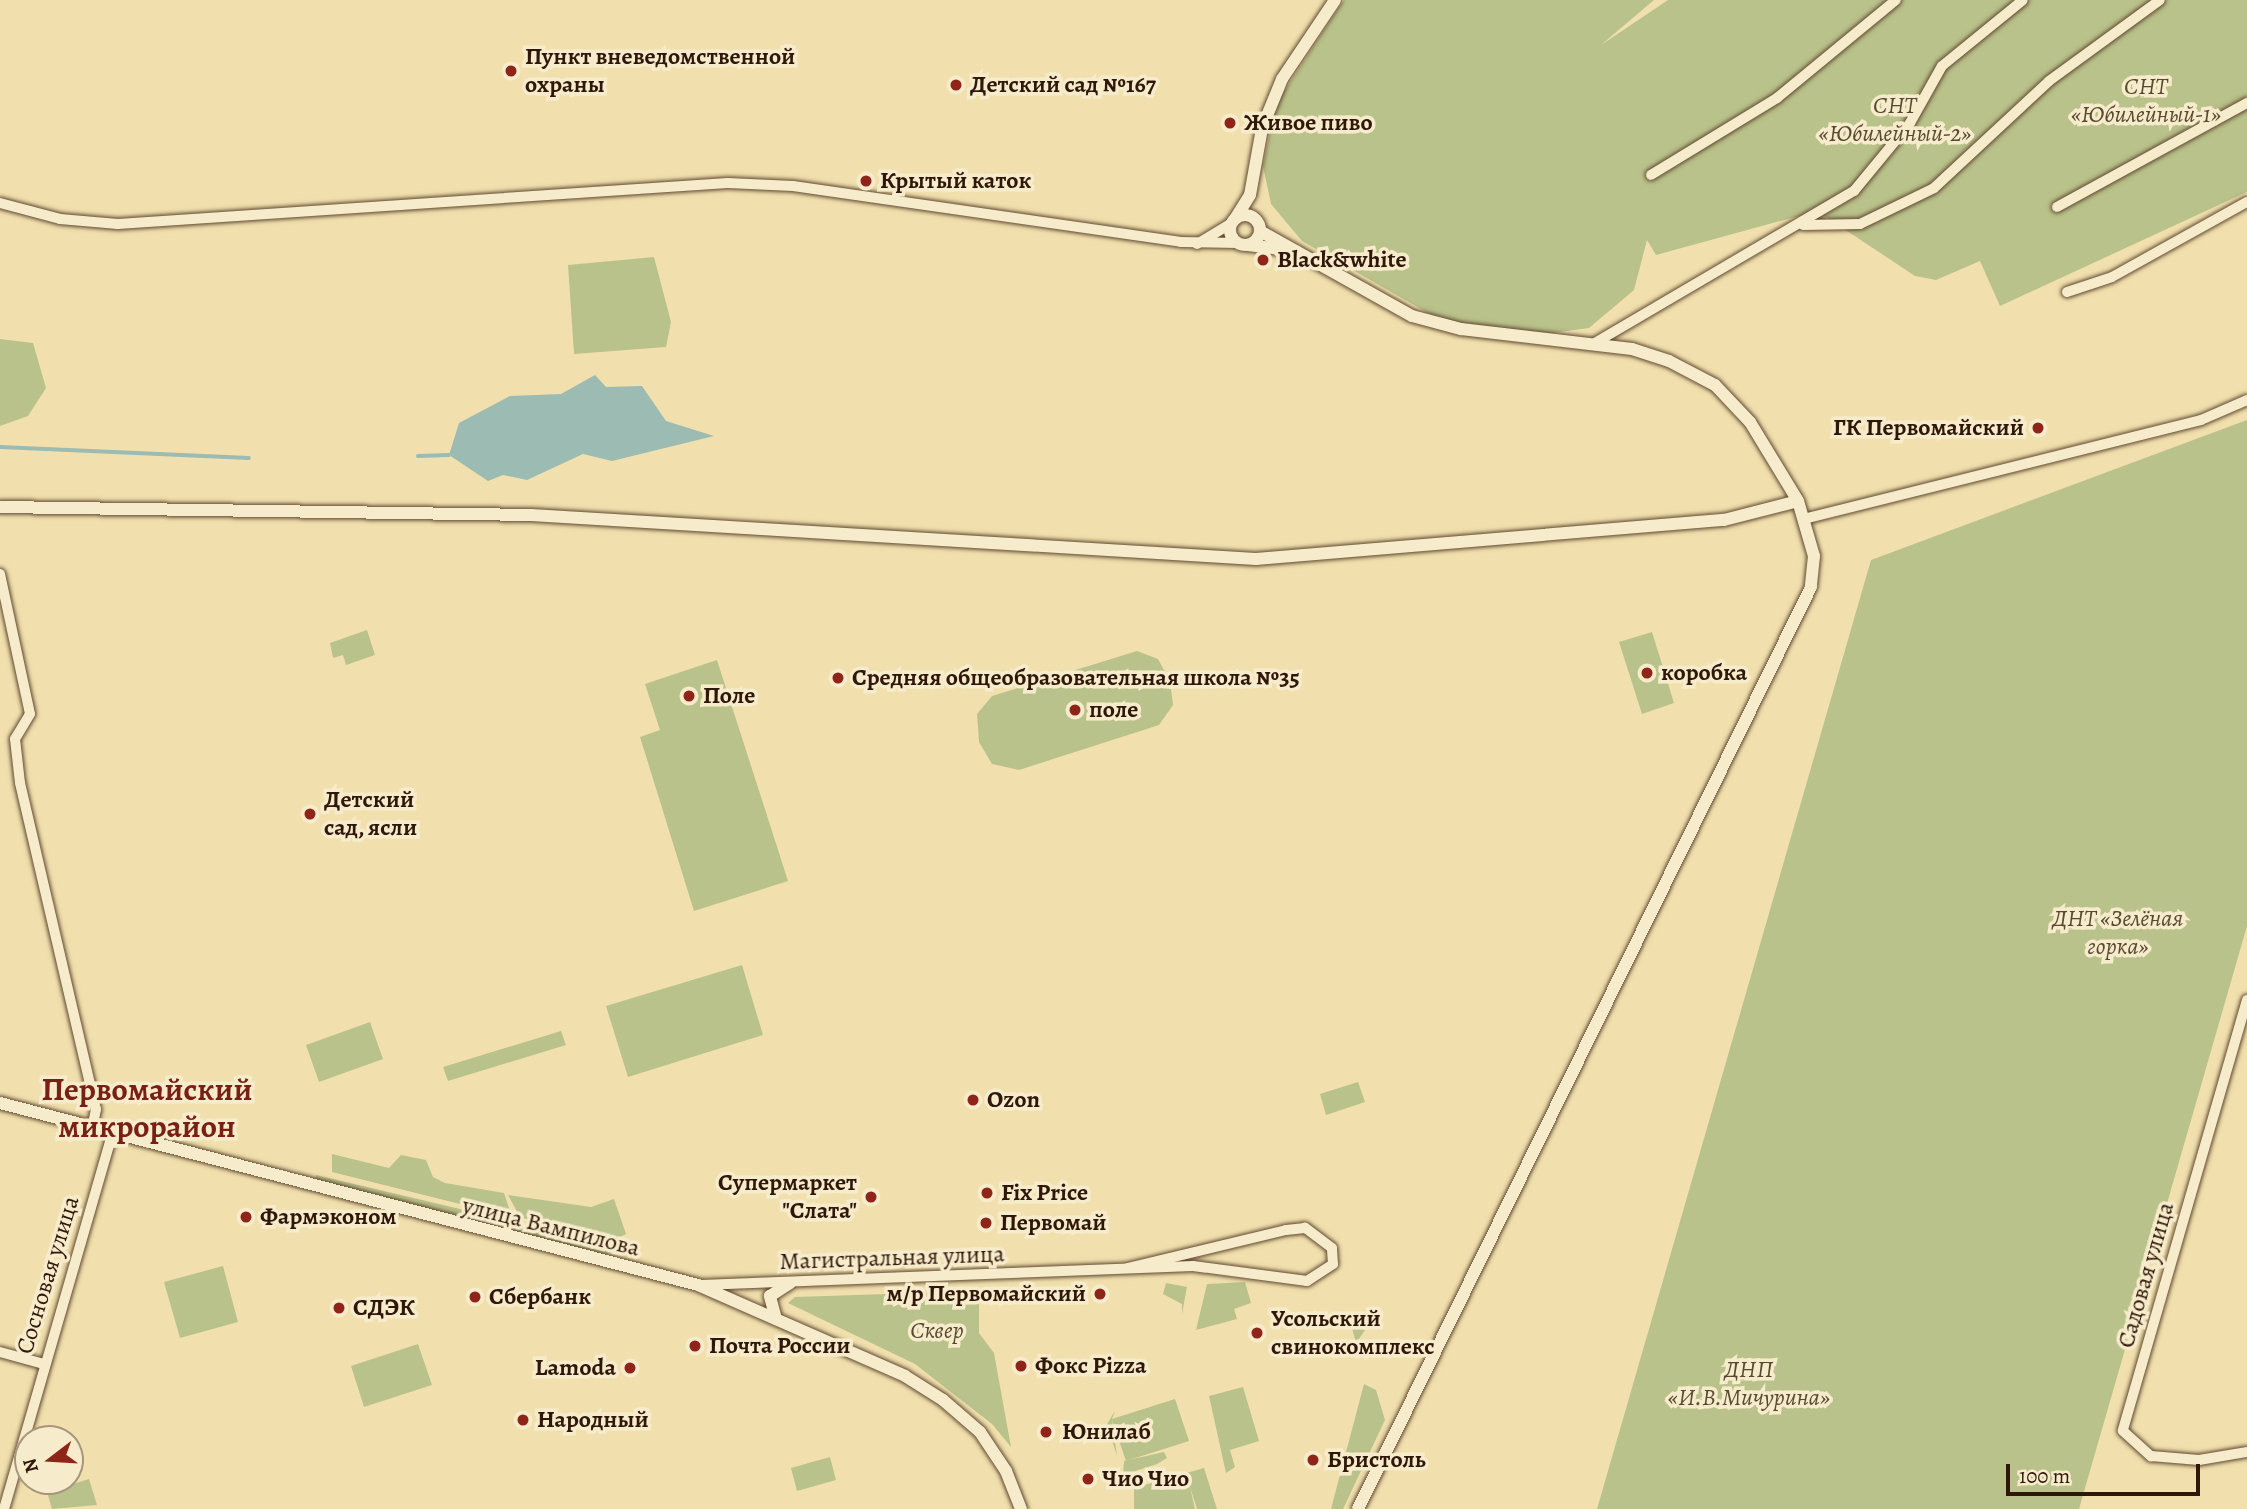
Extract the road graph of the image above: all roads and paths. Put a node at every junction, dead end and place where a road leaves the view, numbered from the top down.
1 (1335, 0) edge
2 (1896, 0) edge
3 (2023, 0) edge
4 (2160, 0) edge
5 (2247, 103) edge
6 (1651, 175) dead end
7 (1250, 195) junction
8 (2247, 202) edge
9 (0, 203) edge
10 (2057, 207) dead end
11 (1234, 221) junction
12 (1802, 225) junction
13 (1259, 226) junction
14 (1196, 244) junction
15 (1244, 244) junction
16 (1294, 251) junction
17 (2067, 292) dead end
18 (1593, 344) junction
19 (2247, 400) edge
20 (1798, 501) junction
21 (0, 507) edge
22 (1804, 519) junction
23 (0, 574) edge
24 (2247, 1000) edge
25 (0, 1104) edge
26 (92, 1129) junction
27 (112, 1135) junction
28 (1128, 1268) junction
29 (790, 1283) junction
30 (698, 1285) junction
31 (776, 1320) junction
32 (0, 1352) edge
33 (44, 1364) junction
34 (2247, 1452) edge
35 (4, 1509) edge
36 (1021, 1509) edge
37 (1358, 1509) edge

1 - 7 street
2 - 6 street
3 - 12 street
4 - 12 street
5 - 10 street
7 - 11 street
7 - 13 street
8 - 17 street
9 - 14 street
11 - 13 street
11 - 14 street
11 - 15 street
12 - 18 street
13 - 15 street
13 - 16 street
14 - 15 street
15 - 16 street
16 - 18 street
18 - 20 street
19 - 22 street
20 - 21 street
20 - 22 street
22 - 37 street
23 - 26 street
24 - 34 street, Садовая улица
25 - 26 street, улица Вампилова
26 - 27 street, улица Вампилова
27 - 30 street, улица Вампилова
27 - 33 street, Сосновая улица
28 - 28 street, Магистральная улица
28 - 29 street, Магистральная улица
29 - 30 street, Магистральная улица
29 - 31 street
30 - 31 street, улица Вампилова
31 - 36 street, улица Вампилова
32 - 33 street
33 - 35 street, Сосновая улица

